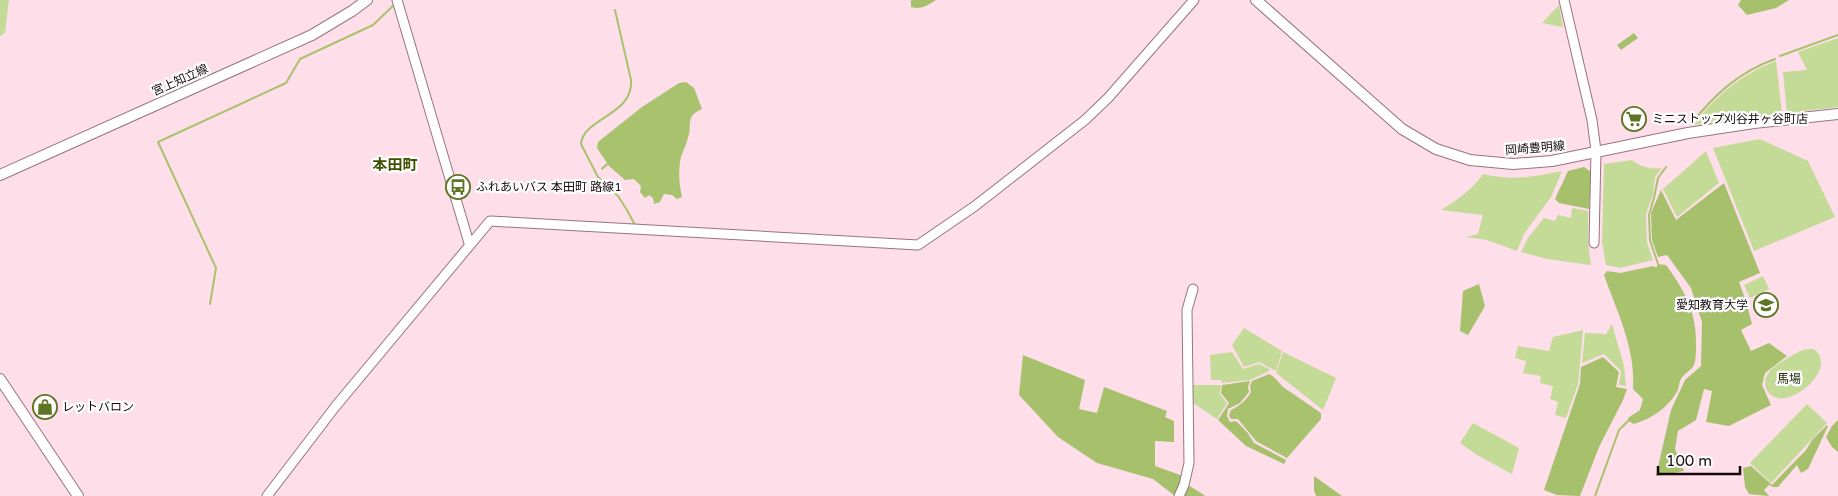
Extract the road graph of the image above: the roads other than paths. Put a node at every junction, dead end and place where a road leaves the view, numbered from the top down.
1 (367, 0) edge
2 (397, 0) edge
3 (1194, 0) edge
4 (1256, 0) edge
5 (1564, 0) edge
6 (1838, 114) edge
7 (1596, 151) junction
8 (0, 176) edge
9 (1594, 243) dead end
10 (469, 244) junction
11 (1194, 289) dead end
12 (0, 378) edge
13 (78, 496) edge
14 (267, 496) edge
15 (1179, 496) edge

1 - 8 main road, 宮上知立線
2 - 10 street
3 - 10 street
4 - 7 main road, 岡崎豊明線
5 - 7 street
6 - 7 main road, 岡崎豊明線
7 - 9 street
10 - 14 street
11 - 15 street
12 - 13 main road

